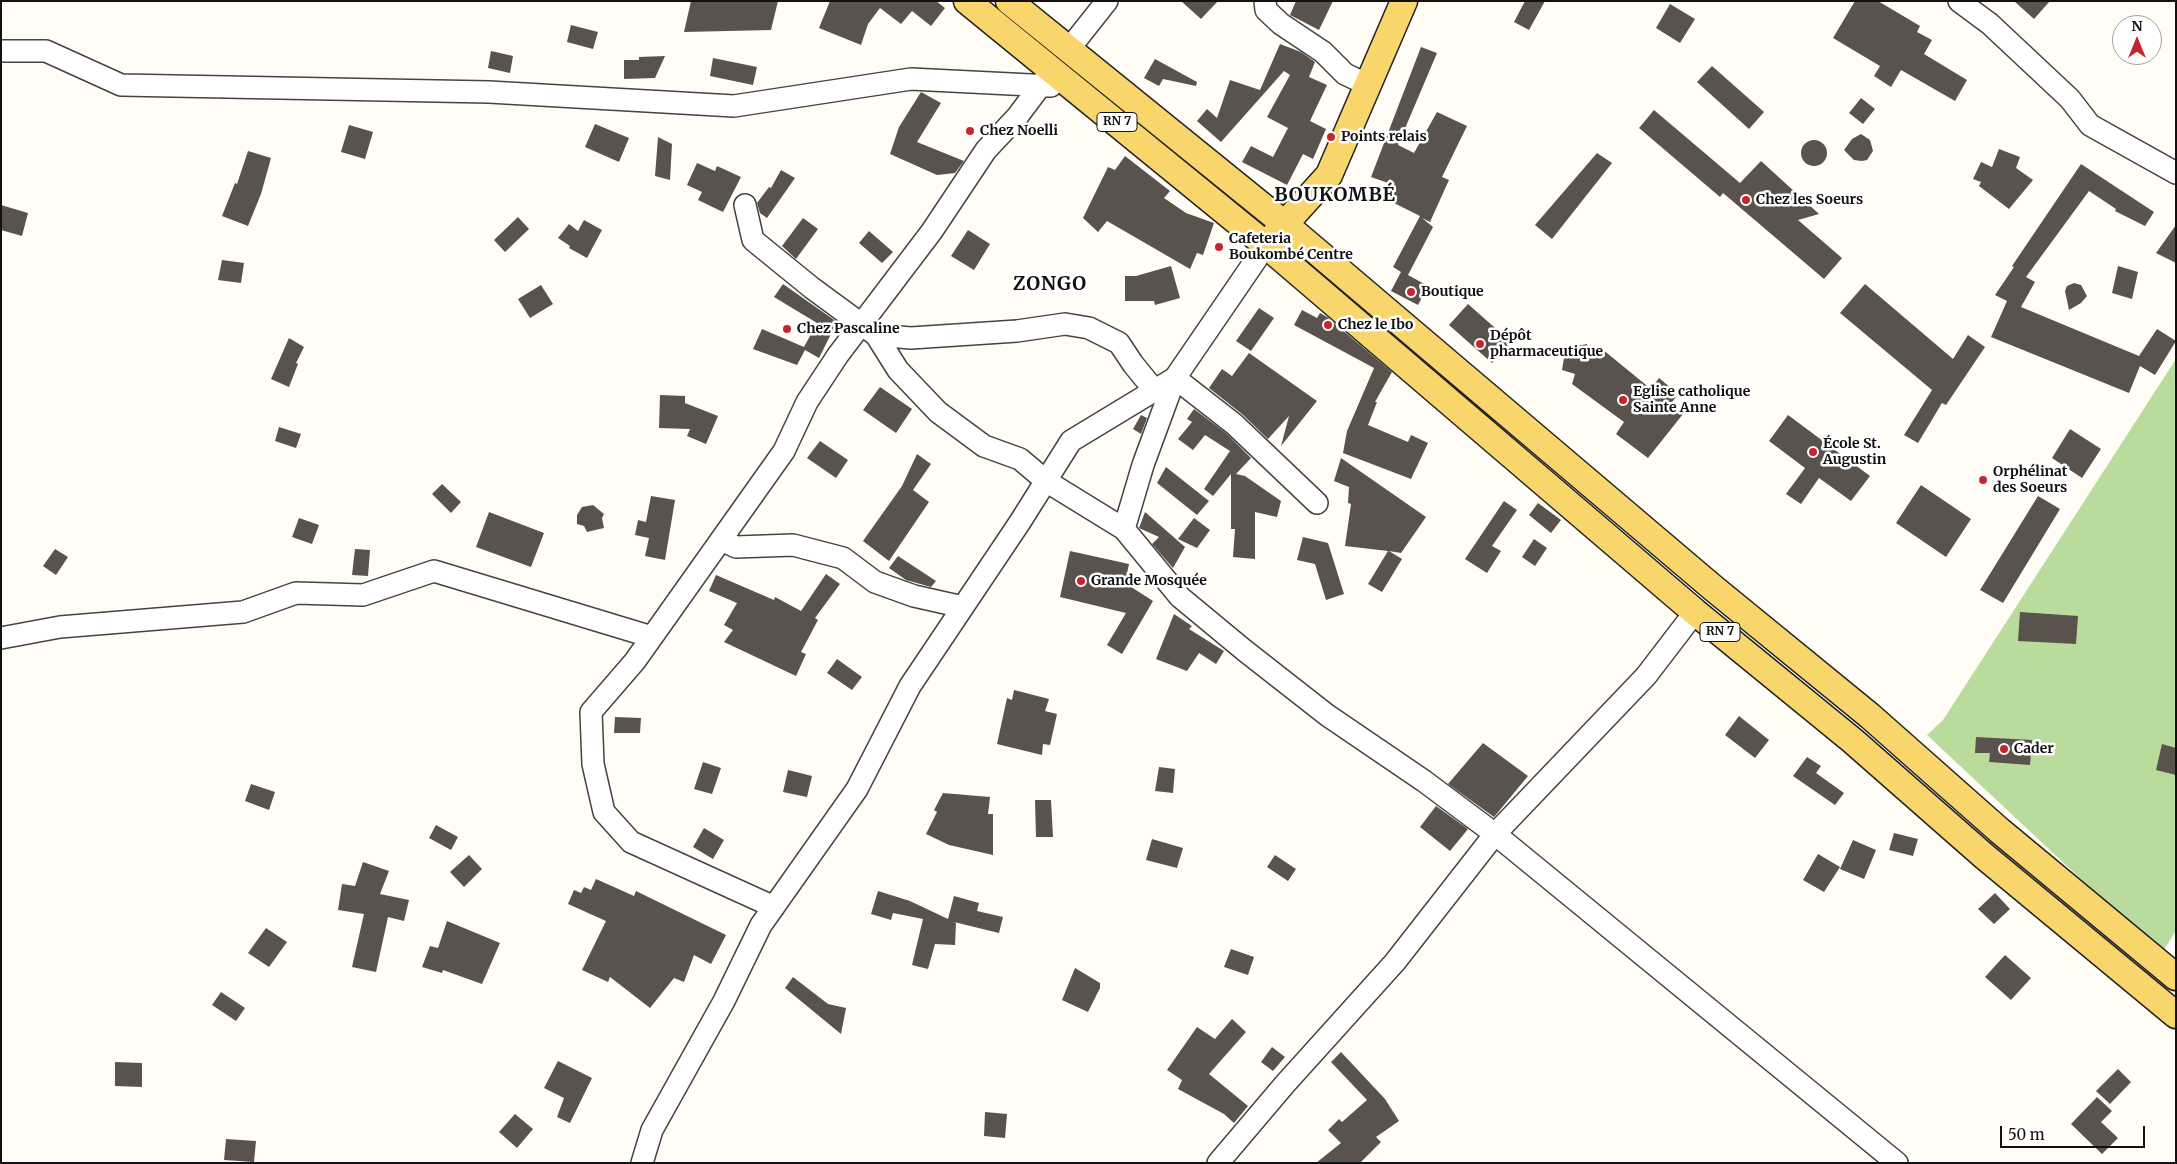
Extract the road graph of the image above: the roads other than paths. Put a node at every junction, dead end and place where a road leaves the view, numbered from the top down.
1 (967, 1) edge
2 (1010, 1) edge
3 (1107, 1) edge
4 (1265, 1) edge
5 (1404, 1) edge
6 (1959, 1) edge
7 (1069, 49) junction
8 (1, 51) edge
9 (1047, 77) junction
10 (1368, 85) junction
11 (2176, 173) edge
12 (745, 205) dead end
13 (1285, 224) junction
14 (1266, 245) junction
15 (868, 330) junction
16 (1175, 378) junction
17 (1155, 390) junction
18 (1046, 481) junction
19 (1317, 503) dead end
20 (1124, 529) junction
21 (721, 540) junction
22 (963, 607) junction
23 (1695, 612) junction
24 (652, 637) junction
25 (1, 638) edge
26 (1496, 834) junction
27 (774, 907) junction
28 (2176, 977) edge
29 (2176, 1016) edge
30 (642, 1163) edge
31 (1218, 1163) edge
32 (1897, 1163) edge

1 - 9 main road, RN 7
2 - 7 main road, RN 7
3 - 7 street
4 - 10 street
5 - 10 main road
6 - 11 street
7 - 13 main road, RN 7
8 - 9 street
9 - 14 main road, RN 7
9 - 15 street
10 - 13 main road
12 - 15 street
13 - 14 main road
13 - 28 main road, RN 7
14 - 16 street
14 - 23 main road, RN 7
15 - 17 street
15 - 18 street
15 - 21 street
16 - 17 street
16 - 19 street
16 - 20 street
17 - 18 street
18 - 20 street
18 - 22 street
20 - 26 street
21 - 22 street
21 - 24 street
22 - 27 street
23 - 26 street
23 - 29 main road, RN 7
24 - 25 street
24 - 27 street
26 - 31 street
26 - 32 street
27 - 30 street

